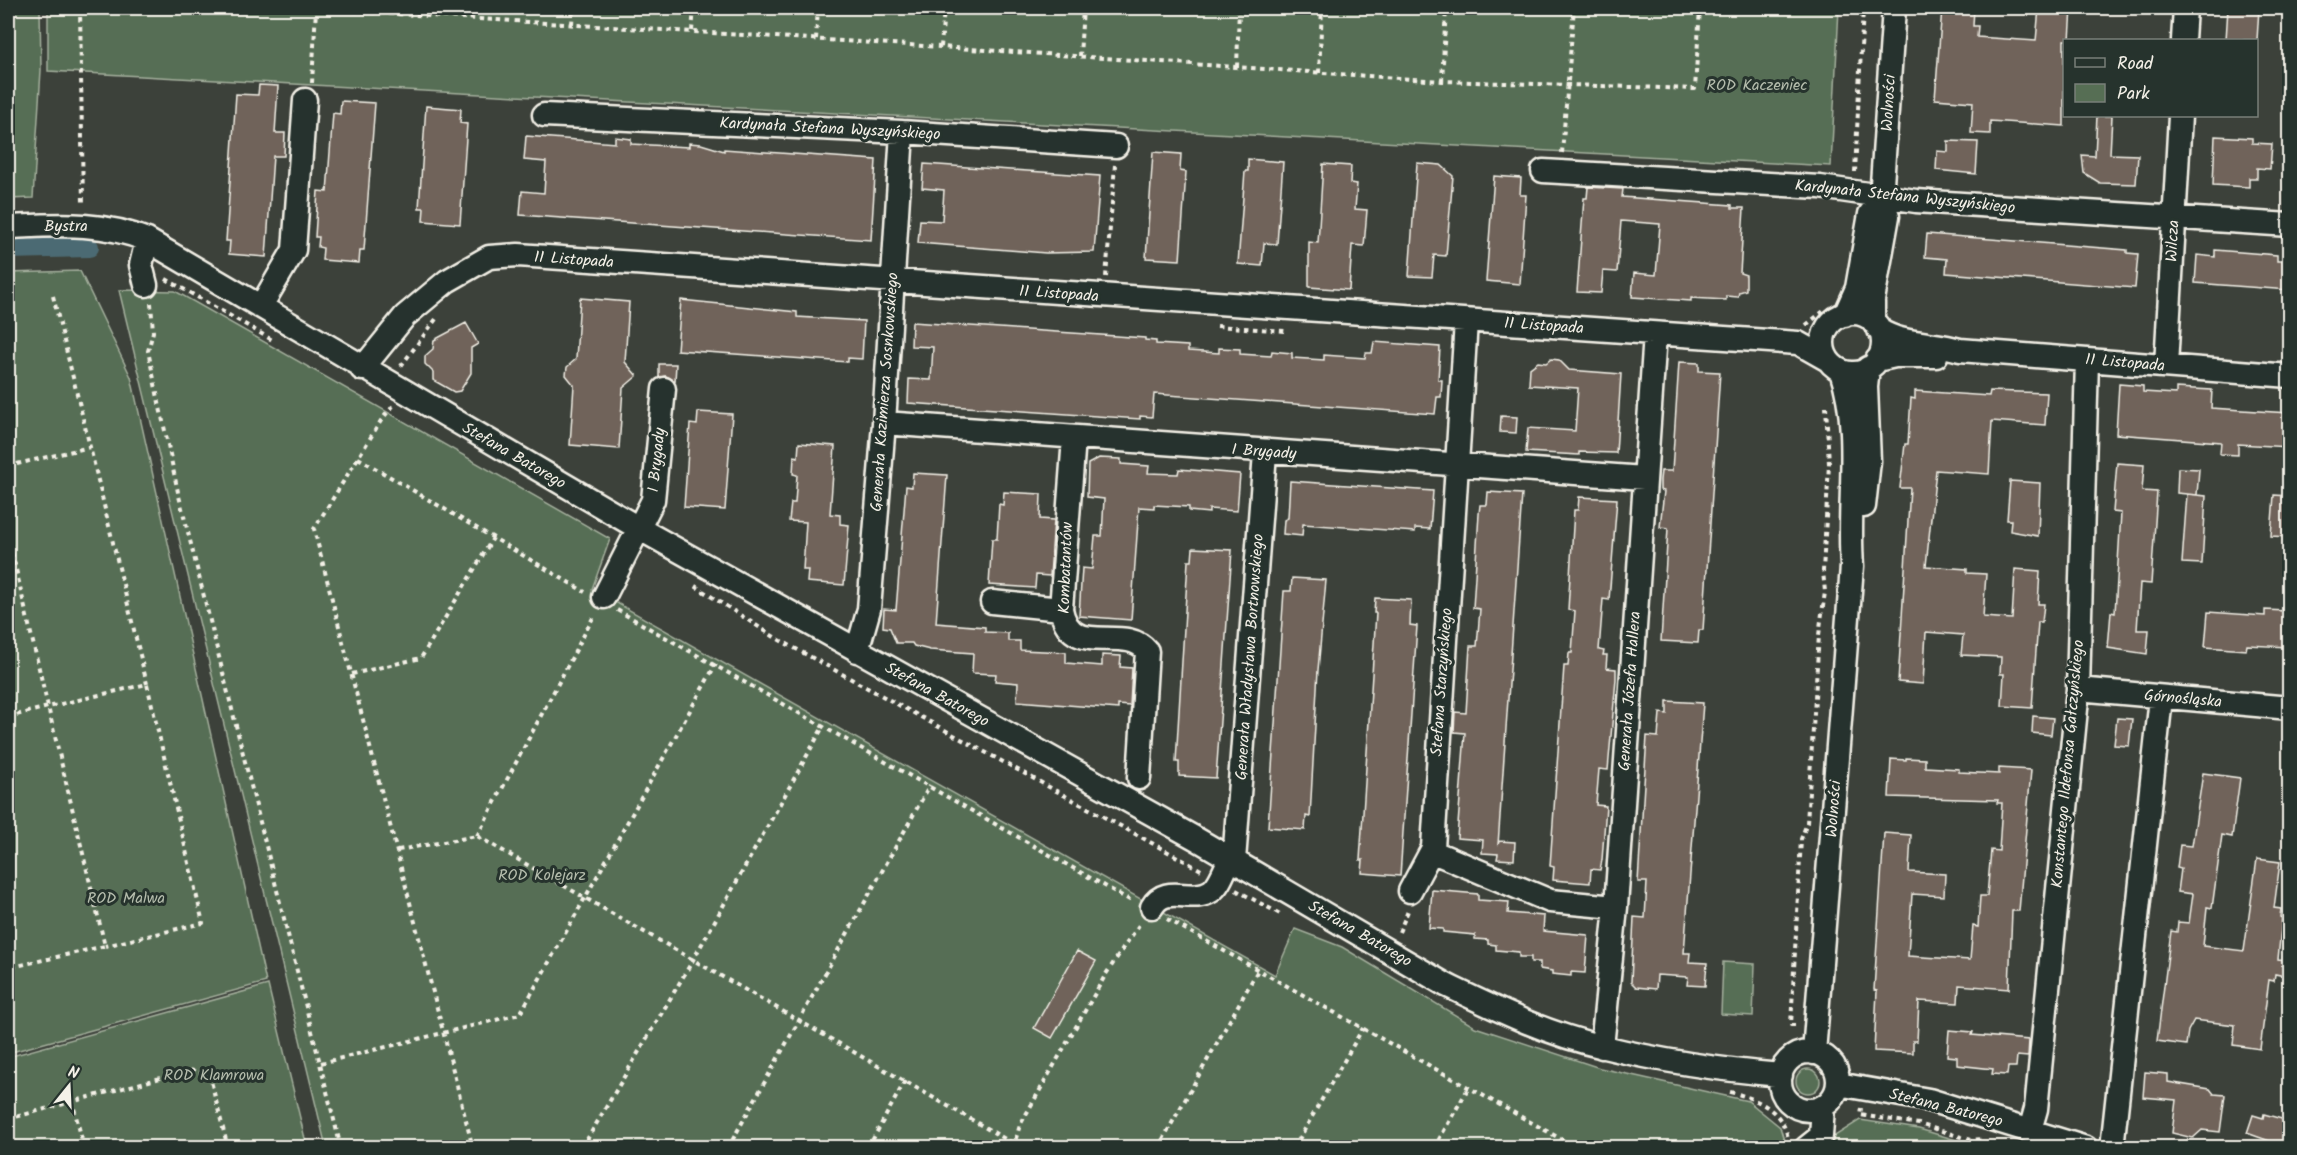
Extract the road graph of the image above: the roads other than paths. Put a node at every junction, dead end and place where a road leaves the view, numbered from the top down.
1 (1894, 8) edge
2 (2185, 8) edge
3 (2183, 39) edge
4 (305, 100) road end
5 (544, 115) dead end
6 (2180, 117) edge
7 (902, 132) junction
8 (1116, 146) road end
9 (1550, 171) road end
10 (1882, 196) junction
11 (2175, 219) junction
12 (2289, 225) edge
13 (8, 227) edge
14 (125, 231) joint
15 (147, 240) junction
16 (892, 283) junction
17 (146, 285) road end
18 (261, 306) junction
19 (1837, 320) junction
20 (1466, 321) junction
21 (1876, 326) junction
22 (1655, 334) junction
23 (1800, 343) junction
24 (1960, 350) junction
25 (2087, 360) junction
26 (1873, 364) junction
27 (1835, 365) junction
28 (2166, 366) junction
29 (362, 369) junction
30 (2289, 376) edge
31 (664, 388) dead end
32 (884, 423) junction
33 (1074, 438) junction
34 (1265, 453) junction
35 (1457, 465) junction
36 (1644, 478) junction
37 (640, 529) junction
38 (1852, 566) junction
39 (603, 599) road end
40 (992, 602) dead end
41 (1061, 609) junction
42 (857, 651) junction
43 (2078, 689) junction
44 (2161, 698) junction
45 (2289, 708) edge
46 (1139, 778) dead end
47 (1433, 848) junction
48 (1232, 860) junction
49 (1410, 891) dead end
50 (1616, 907) junction
51 (1150, 909) road end
52 (1602, 1047) junction
53 (1814, 1053) junction
54 (1781, 1075) junction
55 (1838, 1084) junction
56 (1811, 1108) junction
57 (2030, 1131) junction
58 (1806, 1147) edge
59 (2086, 1148) edge
60 (2112, 1148) edge

1 - 10 street, Wolności
2 - 3 street
4 - 18 street
5 - 7 street, Kardynała Stefana Wyszyńskiego
6 - 11 street, Wilcza
7 - 8 street, Kardynała Stefana Wyszyńskiego
7 - 16 street, Generała Kazimierza Sosnkowskiego
9 - 10 street, Kardynała Stefana Wyszyńskiego
10 - 11 street, Kardynała Stefana Wyszyńskiego
10 - 19 street, Wolności
10 - 21 street, Wolności
11 - 12 street, Kardynała Stefana Wyszyńskiego
11 - 28 street, Wilcza
13 - 14 street, Bystra
14 - 15 street, Stefana Batorego
15 - 17 street
15 - 18 street, Stefana Batorego
16 - 20 street, 11 Listopada
16 - 29 street, 11 Listopada
16 - 32 street, Generała Kazimierza Sosnkowskiego
18 - 29 street, Stefana Batorego
19 - 21 street
19 - 23 street
19 - 27 street
20 - 22 street, 11 Listopada
20 - 35 street, Stefana Starzyńskiego
21 - 24 street, 11 Listopada
21 - 26 street
22 - 23 street, 11 Listopada
22 - 36 street, Generała Józefa Hallera
23 - 27 street, 11 Listopada
24 - 25 street, 11 Listopada
24 - 26 street, 11 Listopada
25 - 28 street, 11 Listopada
25 - 43 street, Konstantego Ildefonsa Gałczyńskiego
26 - 27 street
26 - 38 street, Wolności
27 - 38 street, Wolności
28 - 30 street, 11 Listopada
29 - 37 street, Stefana Batorego
31 - 37 street, I Brygady
32 - 33 street, I Brygady
32 - 42 street, Generała Kazimierza Sosnkowskiego
33 - 34 street, I Brygady
33 - 41 street, Kombatantów
34 - 35 street, I Brygady
34 - 48 street, Generała Władysława Bortnowskiego
35 - 36 street, I Brygady
35 - 47 street, Stefana Starzyńskiego
36 - 50 street, Generała Józefa Hallera
37 - 39 street, I Brygady
37 - 42 street, Stefana Batorego
38 - 53 street, Wolności
40 - 41 street
41 - 46 street, Kombatantów
42 - 48 street, Stefana Batorego
43 - 44 street, Górnośląska
43 - 57 street, Konstantego Ildefonsa Gałczyńskiego
44 - 45 street, Górnośląska
44 - 60 street
47 - 49 street
47 - 50 street
48 - 51 street
48 - 52 street, Stefana Batorego
50 - 52 street, Generała Józefa Hallera
52 - 54 street, Stefana Batorego
53 - 54 street
53 - 55 street
54 - 56 street
55 - 56 street
55 - 57 street, Stefana Batorego
56 - 58 street
57 - 59 street, Stefana Batorego

